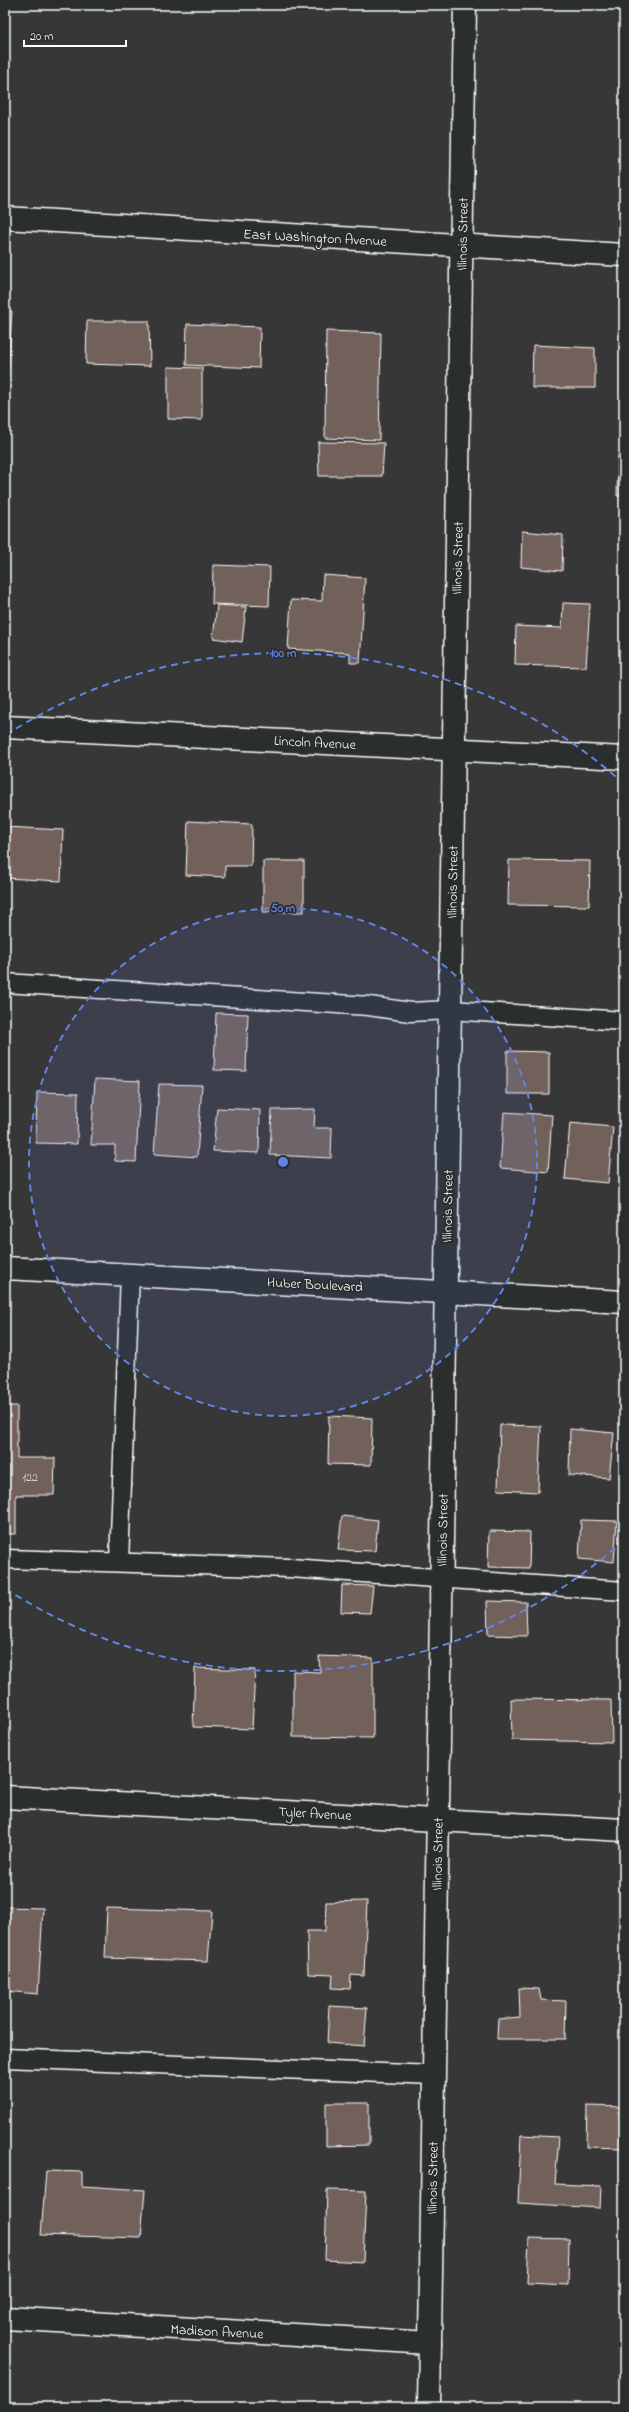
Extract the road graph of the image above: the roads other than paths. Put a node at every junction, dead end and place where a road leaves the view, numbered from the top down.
1 (466, 5) edge
2 (5, 218) edge
3 (462, 245) junction
4 (624, 255) edge
5 (5, 727) edge
6 (454, 749) junction
7 (624, 758) edge
8 (5, 983) edge
9 (450, 1010) junction
10 (624, 1020) edge
11 (5, 1268) edge
12 (130, 1274) junction
13 (446, 1292) junction
14 (624, 1302) edge
15 (5, 1559) edge
16 (119, 1562) junction
17 (442, 1578) junction
18 (624, 1591) edge
19 (5, 1797) edge
20 (438, 1819) junction
21 (624, 1830) edge
22 (5, 2058) edge
23 (434, 2075) junction
24 (5, 2318) edge
25 (430, 2343) junction
26 (429, 2407) edge

1 - 3 street, Illinois Street
2 - 3 street, East Washington Avenue
3 - 4 street, East Washington Avenue
3 - 6 street, Illinois Street
5 - 6 street, Lincoln Avenue
6 - 7 street, Lincoln Avenue
6 - 9 street, Illinois Street
8 - 9 lane
9 - 10 lane
9 - 13 street, Illinois Street
11 - 12 street, Huber Boulevard
12 - 13 street, Huber Boulevard
12 - 16 lane
13 - 14 street, Huber Boulevard
13 - 17 street, Illinois Street
15 - 16 lane
16 - 17 lane
17 - 18 lane
17 - 20 street, Illinois Street
19 - 20 street, Tyler Avenue
20 - 21 street, Tyler Avenue
20 - 23 street, Illinois Street
22 - 23 lane
23 - 25 street, Illinois Street
24 - 25 street, Madison Avenue
25 - 26 street, Illinois Street

